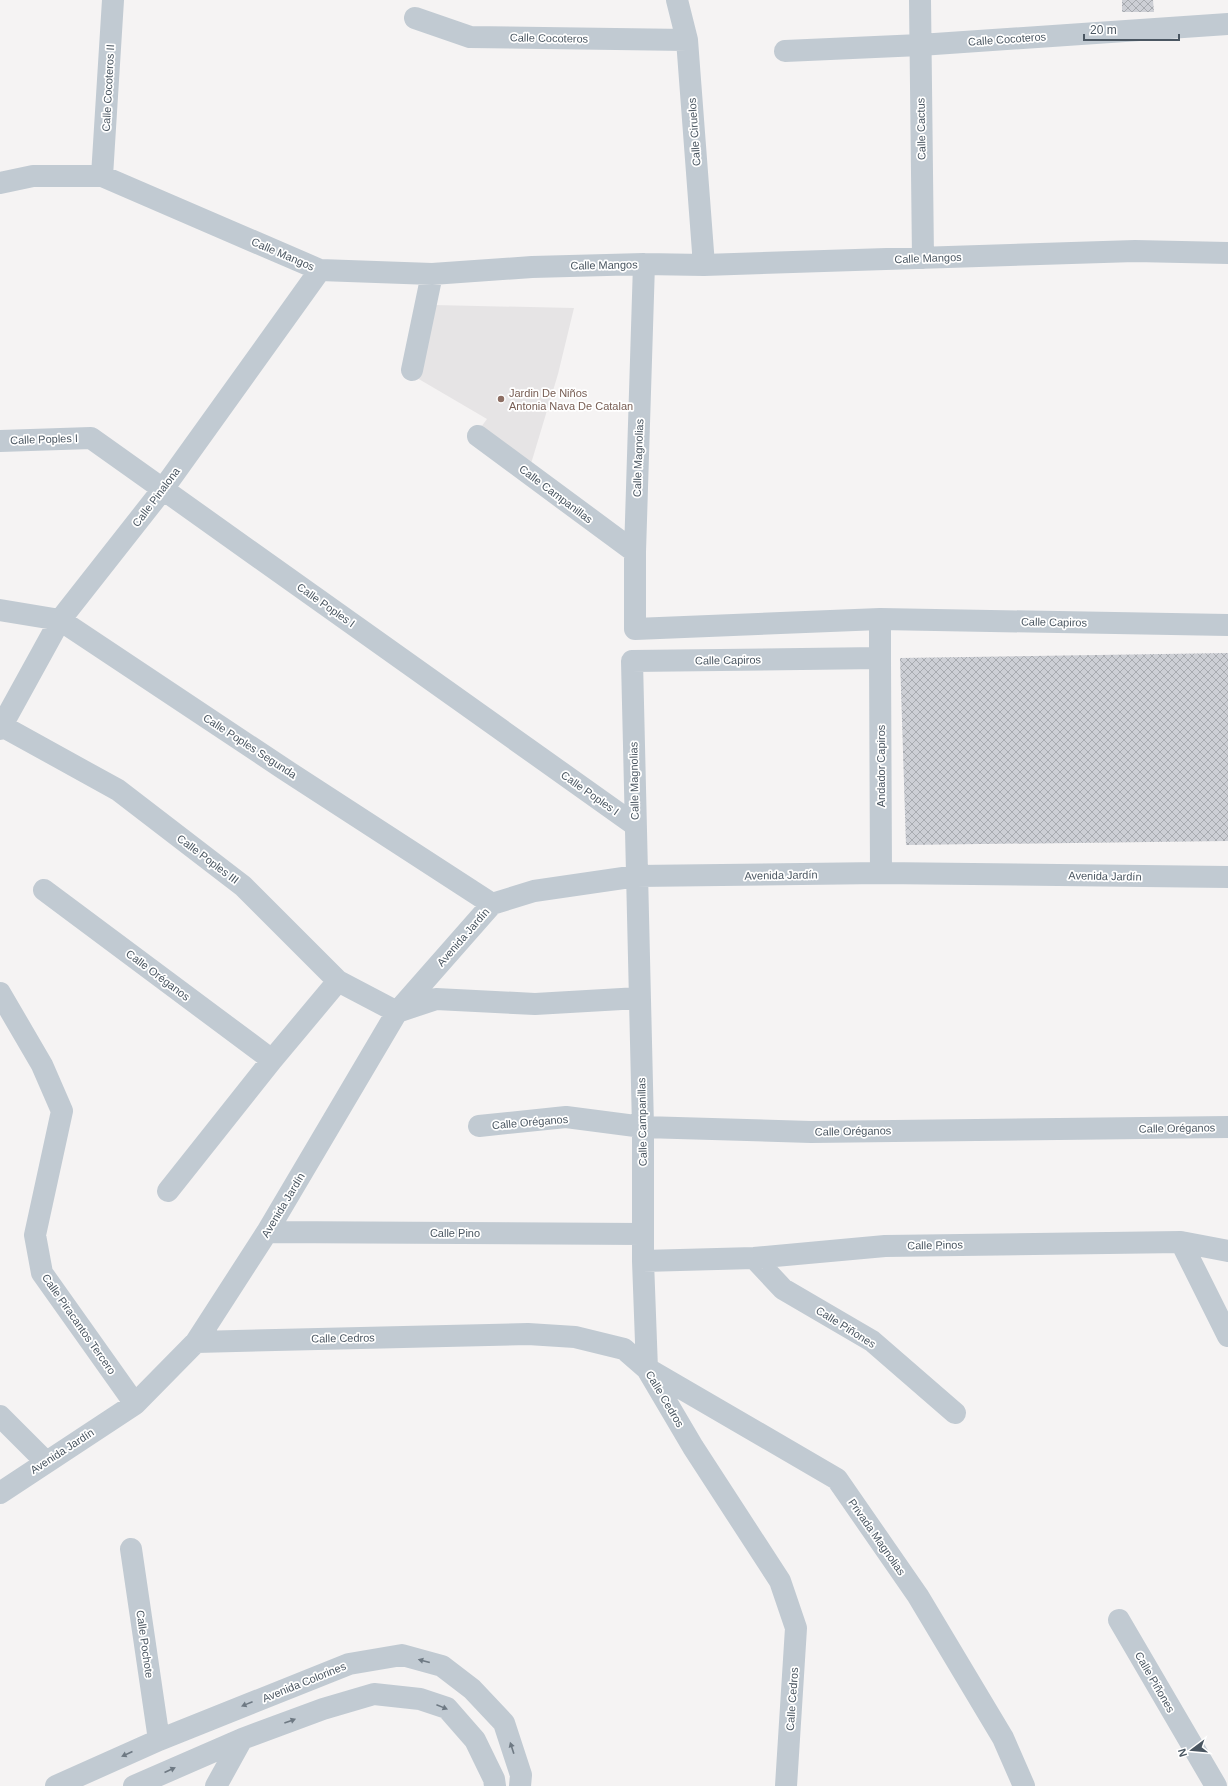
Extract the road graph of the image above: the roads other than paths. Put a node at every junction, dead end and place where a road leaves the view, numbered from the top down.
1 (113, 0) edge
2 (677, 0) edge
3 (920, 0) edge
4 (415, 18) dead end
5 (1228, 24) edge
6 (687, 40) junction
7 (920, 45) junction
8 (785, 51) dead end
9 (102, 176) junction
10 (0, 183) edge
11 (1228, 254) edge
12 (923, 258) junction
13 (644, 264) junction
14 (704, 265) junction
15 (320, 270) junction
16 (432, 274) junction
17 (412, 370) dead end
18 (478, 436) dead end
19 (0, 441) edge
20 (163, 489) junction
21 (635, 552) junction
22 (0, 610) edge
23 (880, 619) junction
24 (60, 620) junction
25 (1228, 625) edge
26 (635, 628) joint
27 (880, 658) junction
28 (632, 661) joint
29 (1, 727) edge
30 (635, 825) junction
31 (881, 874) junction
32 (637, 876) junction
33 (1228, 877) edge
34 (44, 890) dead end
35 (492, 904) junction
36 (338, 982) junction
37 (0, 993) edge
38 (639, 998) junction
39 (397, 1012) junction
40 (272, 1060) junction
41 (479, 1126) dead end
42 (643, 1127) junction
43 (1228, 1127) edge
44 (168, 1191) dead end
45 (267, 1232) junction
46 (643, 1234) junction
47 (1181, 1242) junction
48 (1228, 1251) edge
49 (754, 1258) junction
50 (643, 1261) junction
51 (1228, 1336) edge
52 (196, 1342) junction
53 (647, 1368) junction
54 (135, 1404) junction
55 (955, 1413) dead end
56 (0, 1416) edge
57 (46, 1462) junction
58 (0, 1493) edge
59 (131, 1548) dead end
60 (1119, 1620) dead end
61 (242, 1739) junction
62 (159, 1740) junction
63 (56, 1786) edge
64 (134, 1786) edge
65 (216, 1786) edge
66 (495, 1786) edge
67 (520, 1786) edge
68 (786, 1786) edge
69 (1024, 1786) edge
70 (1216, 1786) edge

1 - 9 street, Calle Cocoteros II
2 - 6 street, Calle Ciruelos
3 - 7 street, Calle Cactus
4 - 6 street, Calle Cocoteros
5 - 7 street, Calle Cocoteros
6 - 14 street, Calle Ciruelos
7 - 8 street, Calle Cocoteros
7 - 12 street, Calle Cactus
9 - 10 street, Calle Mangos
9 - 15 street, Calle Mangos
11 - 12 street, Calle Mangos
12 - 14 street, Calle Mangos
13 - 14 street, Calle Mangos
13 - 16 street, Calle Mangos
13 - 21 street, Calle Magnolias
15 - 16 street, Calle Mangos
15 - 20 street, Calle Pinalona
16 - 17 street
18 - 21 street, Calle Campanillas
19 - 20 street, Calle Poples I
20 - 24 street, Calle Pinalona
20 - 30 street, Calle Poples I
21 - 26 street, Calle Magnolias
22 - 24 street, Calle Poples Segunda
23 - 25 street, Calle Capiros
23 - 26 street, Calle Capiros
23 - 27 street
24 - 29 street, Calle Pinalona
24 - 35 street, Calle Poples Segunda
27 - 28 street, Calle Capiros
27 - 31 street, Andador Capiros
28 - 30 street, Calle Magnolias
29 - 36 street, Calle Poples III
30 - 32 street, Calle Magnolias
31 - 32 street, Avenida Jardín
31 - 33 street, Avenida Jardín
32 - 35 street, Avenida Jardín
32 - 38 street, Calle Campanillas
34 - 40 street, Calle Oréganos
35 - 39 street, Avenida Jardín
36 - 39 street, Calle Poples III
36 - 40 street
37 - 54 street, Calle Piracantos Tercero
38 - 39 street
38 - 42 street, Calle Campanillas
39 - 45 street, Avenida Jardín
40 - 44 street
41 - 42 street, Calle Oréganos
42 - 43 street, Calle Oréganos
42 - 46 street, Calle Campanillas
45 - 46 street, Calle Pino
45 - 52 street, Avenida Jardín
46 - 50 street, Calle Campanillas
47 - 48 street, Calle Pinos
47 - 49 street, Calle Pinos
47 - 51 street
49 - 50 street, Calle Pinos
49 - 55 street, Calle Piñones
50 - 53 street, Calle Campanillas
52 - 53 street, Calle Cedros
52 - 54 street, Avenida Jardín
53 - 68 street, Calle Cedros
53 - 69 street, Privada Magnolias
54 - 57 street, Avenida Jardín
56 - 57 street
57 - 58 street, Avenida Jardín
59 - 62 street, Calle Pochote
60 - 70 street, Calle Piñones
64 -> 61 street
61 - 65 street
61 -> 66 street
62 -> 63 street, Avenida Colorines
67 -> 62 street, Avenida Colorines

